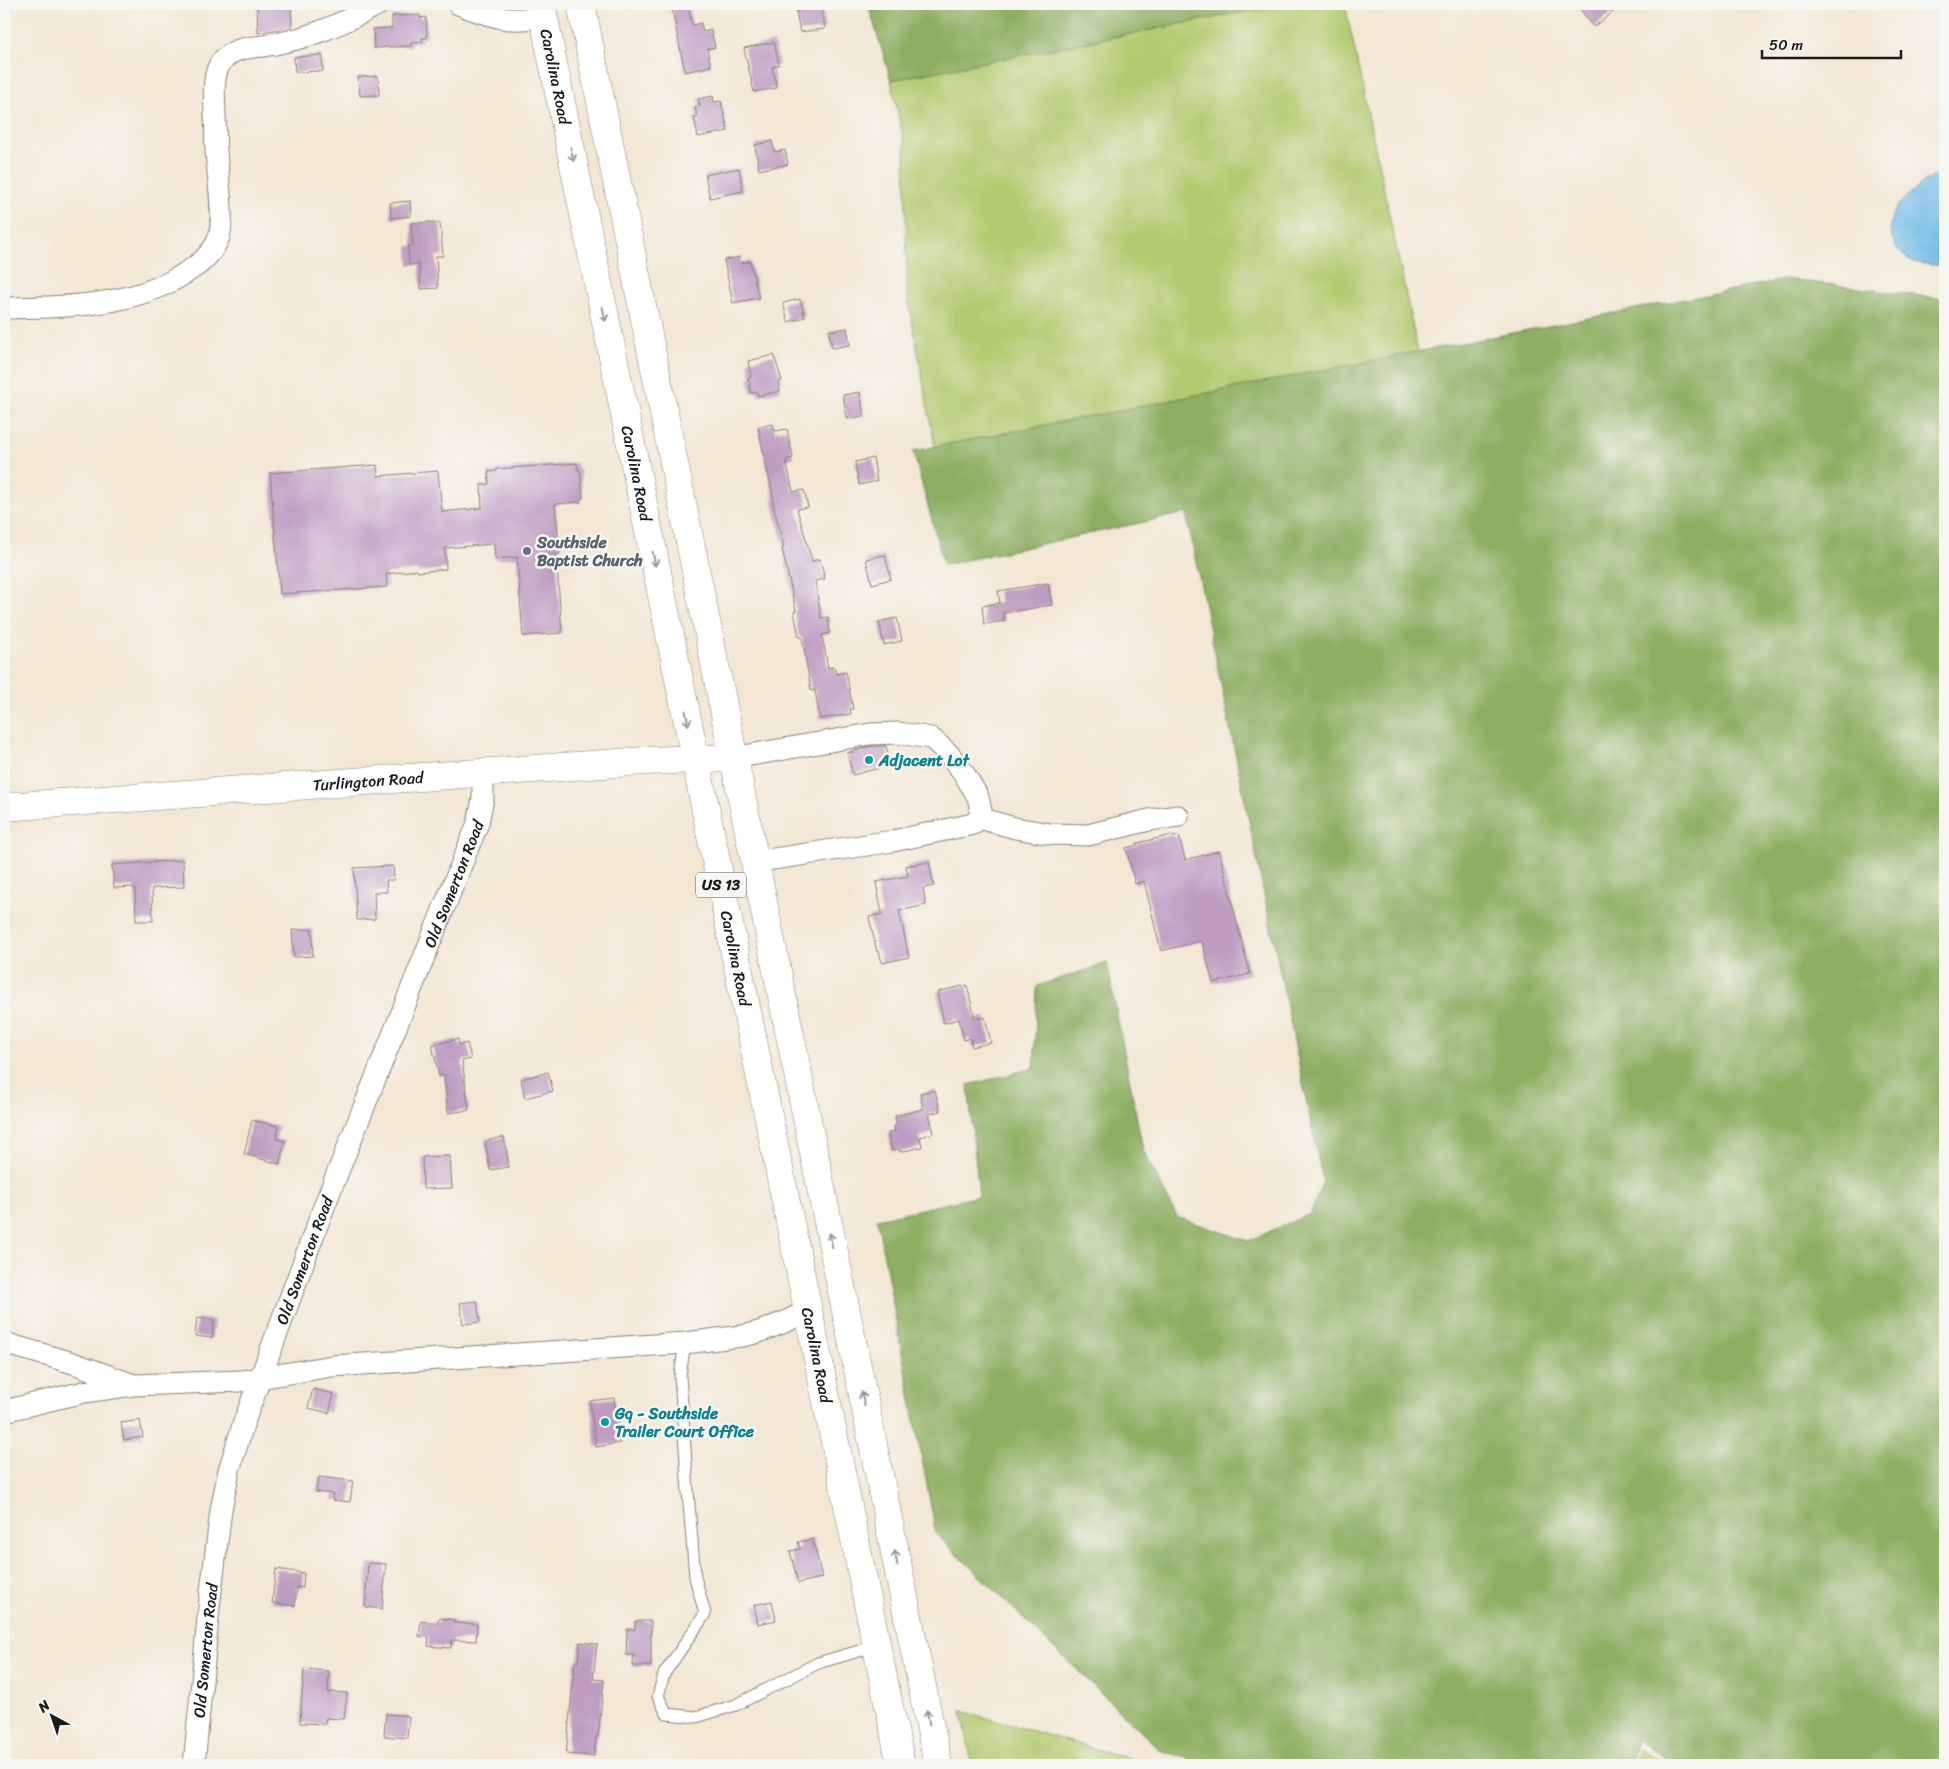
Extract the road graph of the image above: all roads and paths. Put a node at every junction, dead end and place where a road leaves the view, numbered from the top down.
1 (379, 4) edge
2 (458, 4) edge
3 (580, 4) edge
4 (542, 10) edge
5 (4, 308) edge
6 (733, 758) junction
7 (695, 759) junction
8 (483, 773) junction
9 (4, 807) edge
10 (1178, 816) dead end
11 (979, 818) junction
12 (754, 862) junction
13 (808, 1310) junction
14 (4, 1343) edge
15 (685, 1343) junction
16 (260, 1377) junction
17 (134, 1385) junction
18 (4, 1411) edge
19 (876, 1646) junction
20 (194, 1765) edge
21 (900, 1765) edge
22 (938, 1765) edge

1 - 5 street
2 - 4 street
3 - 6 main road, US 13
4 -> 7 main road, Carolina Road / US 13
6 - 7 main road, Turlington Road
6 - 11 street
6 - 12 main road, US 13
7 - 8 main road, Turlington Road
7 - 13 main road, Carolina Road / US 13
8 - 9 main road, Turlington Road
8 - 16 street, Old Somerton Road
10 - 11 street
11 - 12 street
22 -> 12 main road, US 13
13 - 15 street
13 - 19 main road, Carolina Road / US 13
14 - 17 street
15 - 16 street
15 - 19 lane
16 - 17 street
16 - 20 street, Old Somerton Road
17 - 18 street
19 - 21 main road, Carolina Road / US 13

